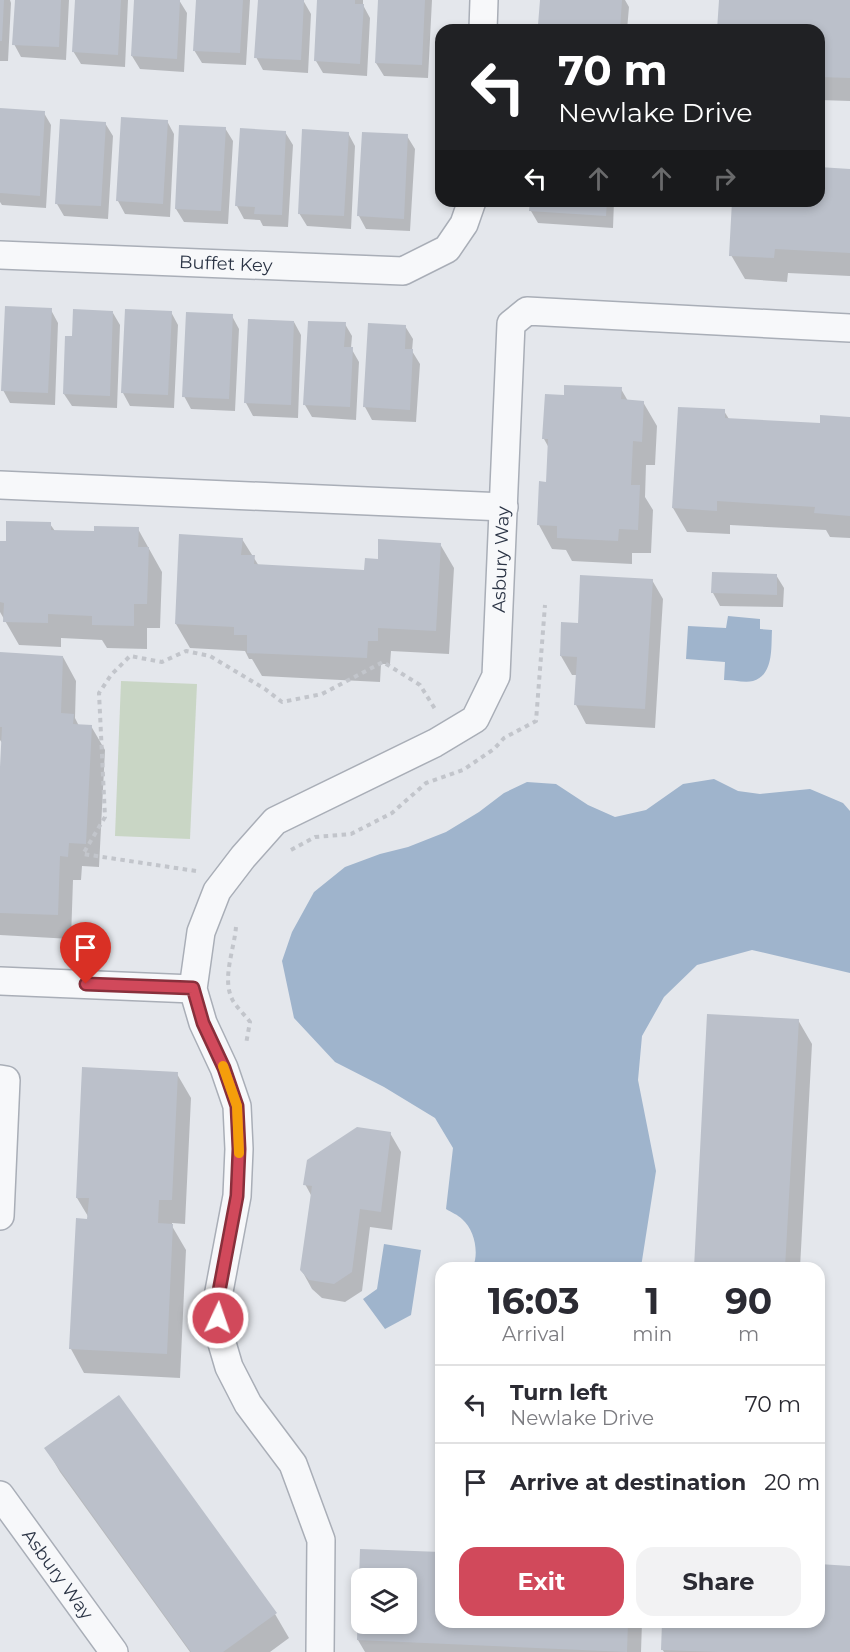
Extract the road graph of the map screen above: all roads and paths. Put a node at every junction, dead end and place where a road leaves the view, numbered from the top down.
1 (484, 0) edge
2 (483, 24) edge
3 (470, 207) edge
4 (0, 255) edge
5 (850, 328) edge
6 (0, 485) edge
7 (504, 507) junction
8 (545, 605) dead end
9 (437, 713) dead end
10 (288, 852) dead end
11 (228, 876) junction
12 (236, 924) dead end
13 (0, 981) edge
14 (193, 988) junction
15 (239, 1042) dead end
16 (0, 1079) edge
17 (0, 1216) edge
18 (0, 1495) edge
19 (114, 1652) edge
20 (320, 1652) edge

1 - 2 street
3 - 4 street, Buffet Key
5 - 7 street, Asbury Way
6 - 7 street
7 - 11 street, Asbury Way
8 - 10 path
9 - 11 path
11 - 14 street, Asbury Way
12 - 15 path
13 - 14 street
14 - 20 street
16 - 17 street
18 - 19 street, Asbury Way

